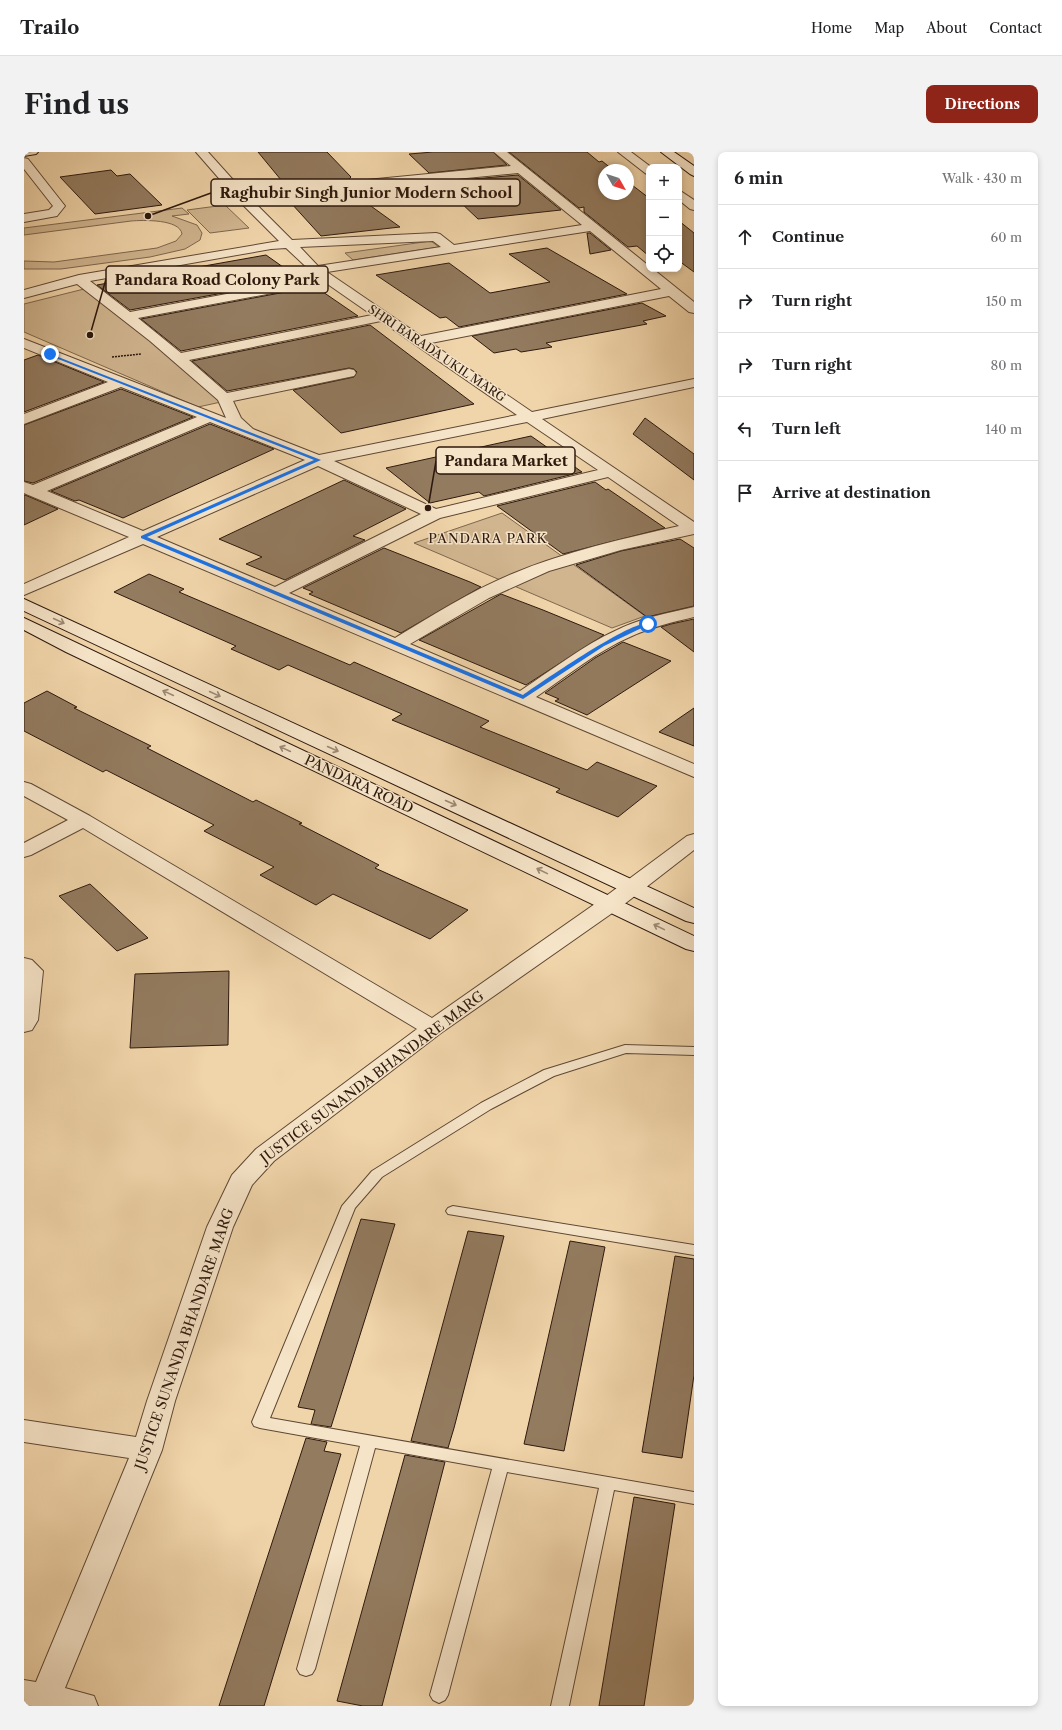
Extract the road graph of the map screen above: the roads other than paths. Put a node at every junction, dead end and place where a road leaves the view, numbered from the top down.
1 (32, 152) edge
2 (202, 152) edge
3 (500, 152) edge
4 (624, 152) edge
5 (667, 152) edge
6 (24, 153) edge
7 (24, 161) edge
8 (521, 169) junction
9 (646, 169) edge
10 (694, 172) edge
11 (241, 196) junction
12 (682, 196) edge
13 (694, 206) edge
14 (24, 218) edge
15 (593, 228) junction
16 (289, 243) junction
17 (452, 249) junction
18 (315, 270) junction
19 (79, 279) junction
20 (328, 279) junction
21 (672, 291) junction
22 (24, 294) edge
23 (694, 309) edge
24 (129, 316) junction
25 (383, 317) junction
26 (418, 341) junction
27 (27, 347) edge
28 (178, 358) junction
29 (349, 373) dead end
30 (121, 382) junction
31 (694, 383) edge
32 (246, 394) junction
33 (224, 398) junction
34 (528, 416) junction
35 (210, 417) junction
36 (24, 419) edge
37 (234, 420) junction
38 (249, 433) junction
39 (318, 460) junction
40 (610, 472) junction
41 (28, 489) edge
42 (434, 514) junction
43 (693, 528) edge
44 (143, 537) junction
45 (24, 590) edge
46 (276, 593) junction
47 (24, 604) edge
48 (694, 612) edge
49 (24, 623) edge
50 (397, 644) junction
51 (523, 697) junction
52 (694, 771) edge
53 (24, 788) edge
54 (83, 820) junction
55 (694, 840) edge
56 (24, 851) edge
57 (632, 887) junction
58 (610, 904) junction
59 (694, 916) edge
60 (694, 944) edge
61 (24, 964) edge
62 (24, 1025) edge
63 (433, 1028) junction
64 (694, 1051) edge
65 (453, 1211) dead end
66 (694, 1250) edge
67 (24, 1431) edge
68 (369, 1441) junction
69 (147, 1450) junction
70 (501, 1464) junction
71 (608, 1483) junction
72 (694, 1498) edge
73 (306, 1669) dead end
74 (439, 1695) dead end
75 (37, 1699) edge
76 (82, 1706) edge
77 (560, 1706) edge

1 - 6 street
2 - 11 street, SHRI BARADA UKIL MARG
3 - 8 street
4 - 9 street
5 - 10 street
7 - 14 street
8 - 11 street
8 - 15 street
11 - 16 street, SHRI BARADA UKIL MARG
12 - 13 street
15 - 17 street
15 - 21 street
16 - 17 street
16 - 18 street, SHRI BARADA UKIL MARG
16 - 19 street
17 - 18 street
18 - 20 street, SHRI BARADA UKIL MARG
19 - 22 street
19 - 24 street
20 - 24 street
20 - 25 street, SHRI BARADA UKIL MARG
21 - 23 street
21 - 26 street
24 - 28 street
25 - 26 street, SHRI BARADA UKIL MARG
25 - 28 street
26 - 34 street, SHRI BARADA UKIL MARG
27 - 30 street
28 - 33 street
29 - 32 street
30 - 35 street
30 - 36 street
31 - 34 street
32 - 33 street
32 - 37 street
33 - 37 street
34 - 39 street
34 - 40 street, SHRI BARADA UKIL MARG
35 - 38 street
35 - 41 street
37 - 38 street
38 - 39 street
39 - 42 street
39 - 44 street
40 - 42 street
40 - 43 street, SHRI BARADA UKIL MARG
41 - 44 street
42 - 46 street
43 - 50 street
44 - 45 street
44 - 46 street
46 - 50 street
47 -> 57 street, PANDARA ROAD
48 - 51 street
58 -> 49 street, PANDARA ROAD
50 - 51 street
51 - 52 street
53 - 54 street
54 - 56 street
54 - 63 street
55 - 57 street
57 - 58 street, JUSTICE SUNANDA BHANDARE MARG
57 - 59 street, PANDARA ROAD
60 -> 58 street, PANDARA ROAD
58 - 63 street, JUSTICE SUNANDA BHANDARE MARG
61 - 62 street
63 - 69 street, JUSTICE SUNANDA BHANDARE MARG
64 - 68 lane
65 - 66 lane
67 - 69 street
68 - 70 lane
68 - 73 lane
69 - 75 street, JUSTICE SUNANDA BHANDARE MARG
70 - 71 lane
70 - 74 lane
71 - 72 lane
71 - 77 lane
75 - 76 street

